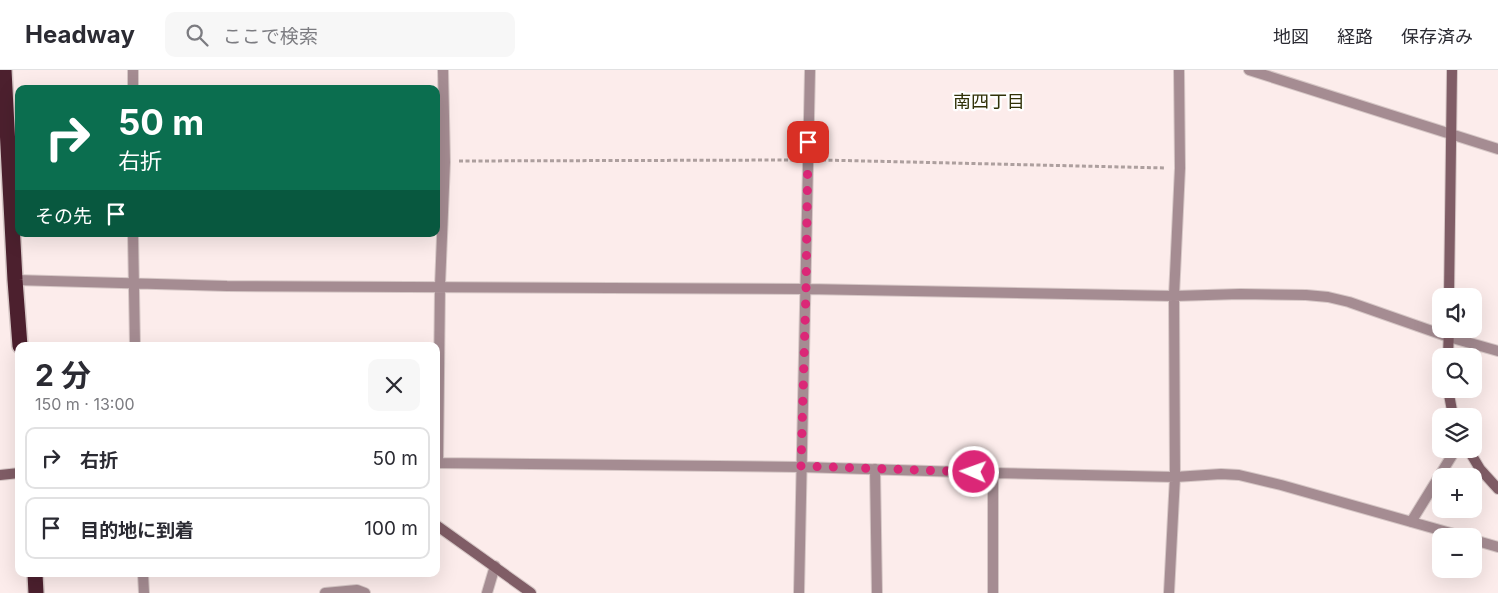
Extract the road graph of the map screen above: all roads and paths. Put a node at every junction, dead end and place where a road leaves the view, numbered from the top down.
1 (4, 70) edge
2 (133, 70) edge
3 (443, 70) edge
4 (810, 70) edge
5 (1179, 70) edge
6 (1250, 70) edge
7 (1452, 70) edge
8 (133, 85) edge
9 (1452, 135) junction
10 (3, 140) edge
11 (1498, 149) edge
12 (133, 237) edge
13 (14, 280) junction
14 (132, 282) junction
15 (440, 286) junction
16 (1449, 288) edge
17 (806, 289) junction
18 (1174, 296) junction
19 (1432, 328) edge
20 (1462, 338) edge
21 (20, 342) edge
22 (134, 342) edge
23 (439, 342) edge
24 (1498, 352) edge
25 (1450, 458) edge
26 (1474, 458) edge
27 (440, 464) edge
28 (801, 466) junction
29 (875, 469) junction
30 (15, 473) edge
31 (993, 473) junction
32 (0, 475) edge
33 (1175, 477) junction
34 (1498, 490) edge
35 (1411, 522) junction
36 (440, 528) edge
37 (1432, 528) edge
38 (1482, 542) edge
39 (1498, 547) edge
40 (495, 566) junction
41 (35, 577) edge
42 (144, 577) edge
43 (36, 593) edge
44 (144, 593) edge
45 (325, 593) edge
46 (365, 593) edge
47 (487, 593) edge
48 (531, 593) edge
49 (799, 593) edge
50 (877, 593) edge
51 (993, 593) edge
52 (1169, 593) edge

1 - 10 highway
2 - 8 street
3 - 15 street
4 - 17 street
5 - 18 street
6 - 9 street
7 - 9 street
9 - 11 street
9 - 16 street
10 - 13 highway
12 - 14 street
13 - 14 street
13 - 21 highway
14 - 15 street
14 - 22 street
15 - 17 street
15 - 23 street
17 - 18 street
17 - 28 street
18 - 19 street
18 - 33 street
20 - 24 street
25 - 35 street
26 - 34 street
27 - 28 street
28 - 29 street
28 - 49 street
29 - 31 street
29 - 50 street
30 - 32 street
31 - 33 street
31 - 51 street
33 - 35 street
33 - 52 street
35 - 37 street
36 - 40 street
38 - 39 street
40 - 47 street
40 - 48 street
41 - 43 highway
42 - 44 street
45 - 46 street

